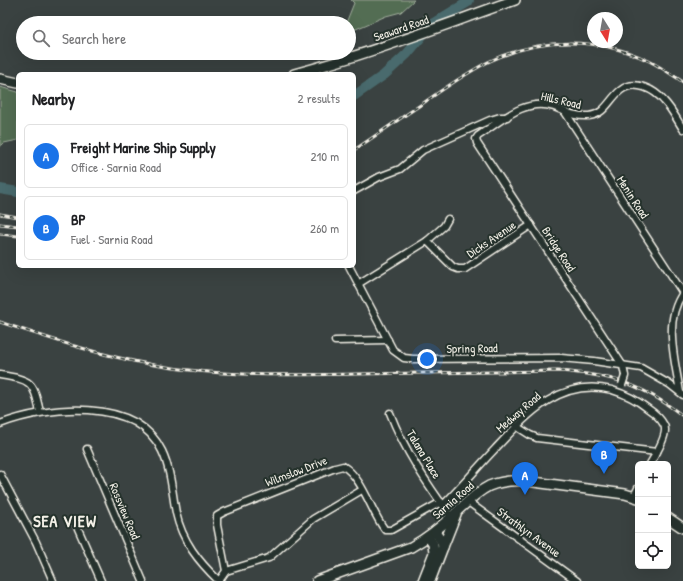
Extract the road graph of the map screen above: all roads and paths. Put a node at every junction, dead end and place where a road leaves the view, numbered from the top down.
1 (514, 0) edge
2 (356, 56) edge
3 (342, 60) edge
4 (301, 72) edge
5 (0, 79) edge
6 (16, 83) edge
7 (565, 112) junction
8 (507, 117) junction
9 (683, 129) edge
10 (477, 143) joint
11 (356, 190) edge
12 (448, 219) dead end
13 (531, 225) junction
14 (427, 241) junction
15 (349, 268) edge
16 (358, 284) junction
17 (683, 293) edge
18 (388, 340) junction
19 (335, 341) dead end
20 (623, 366) junction
21 (0, 375) edge
22 (620, 392) junction
23 (681, 394) edge
24 (40, 412) junction
25 (390, 413) dead end
26 (0, 424) edge
27 (516, 426) junction
28 (87, 449) dead end
29 (656, 452) junction
30 (652, 461) edge
31 (0, 474) edge
32 (362, 490) junction
33 (635, 494) edge
34 (467, 501) junction
35 (442, 503) junction
36 (454, 514) junction
37 (671, 520) edge
38 (76, 524) dead end
39 (683, 528) edge
40 (431, 534) junction
41 (443, 547) junction
42 (226, 571) junction
43 (53, 581) edge
44 (101, 581) edge
45 (143, 581) edge
46 (219, 581) edge
47 (317, 581) edge
48 (423, 581) edge
49 (430, 581) edge
50 (576, 581) edge

1 - 2 main road, Seaward Road
3 - 4 main road, Seaward Road
5 - 6 main road
7 - 8 street, Hills Road
7 - 9 street, Hills Road
7 - 17 street, Menin Road
8 - 10 street, Hills Road
8 - 11 street
10 - 13 street, Bridge Road
12 - 14 street
13 - 14 street, Dicks Avenue
13 - 20 street, Bridge Road
14 - 16 street
15 - 16 street, Spring Road
16 - 18 street, Spring Road
17 - 23 street
18 - 19 street
18 - 20 street, Spring Road
20 - 22 street, bridge
20 - 23 street, Spring Road
21 - 24 street
22 - 27 street, Medway Road
22 - 29 street, Medway Road
24 - 26 street
24 - 46 street
25 - 35 street, Talana Place
27 - 29 street
27 - 35 street, Medway Road
28 - 45 street, Rossview Road
29 - 30 street, Medway Road
31 - 43 street
32 - 35 street, Wilmslow Drive
32 - 42 street
32 - 42 street, Wilmslow Drive
33 - 34 main road, Sarnia Road
34 - 36 main road, Sarnia Road
34 - 50 street, Strathlyn Avenue
35 - 36 street
36 - 40 main road, Sarnia Road
36 - 41 main road
37 - 39 main road
38 - 44 street
40 - 41 main road
40 - 47 main road, Sarnia Road
40 - 48 main road
41 - 49 main road
42 - 46 street

